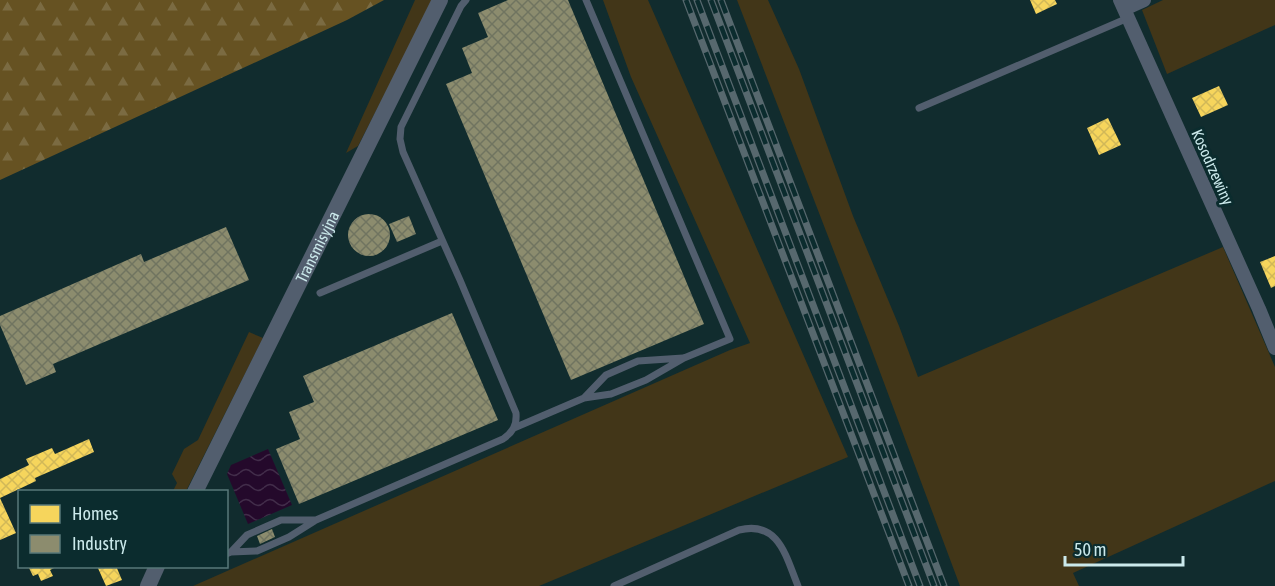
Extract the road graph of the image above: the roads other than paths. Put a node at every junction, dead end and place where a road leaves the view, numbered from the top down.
1 (441, 0) edge
2 (466, 0) edge
3 (586, 0) edge
4 (1144, 0) edge
5 (1124, 9) edge
6 (919, 108) dead end
7 (442, 241) junction
8 (320, 293) dead end
9 (1275, 348) edge
10 (684, 358) junction
11 (584, 398) junction
12 (514, 428) junction
13 (196, 490) edge
14 (316, 520) junction
15 (229, 553) edge
16 (156, 568) edge
17 (147, 586) edge
18 (614, 586) edge
19 (798, 586) edge

1 - 13 street, Transmisyjna
2 - 7 lane
3 - 10 lane
4 - 5 street
5 - 6 lane
5 - 9 street, Kosodrzewiny
7 - 8 lane
7 - 12 lane
10 - 11 lane
10 - 11 lane
11 - 12 lane
12 - 14 lane
14 - 15 lane
14 - 15 lane
16 - 17 street
18 - 19 lane

